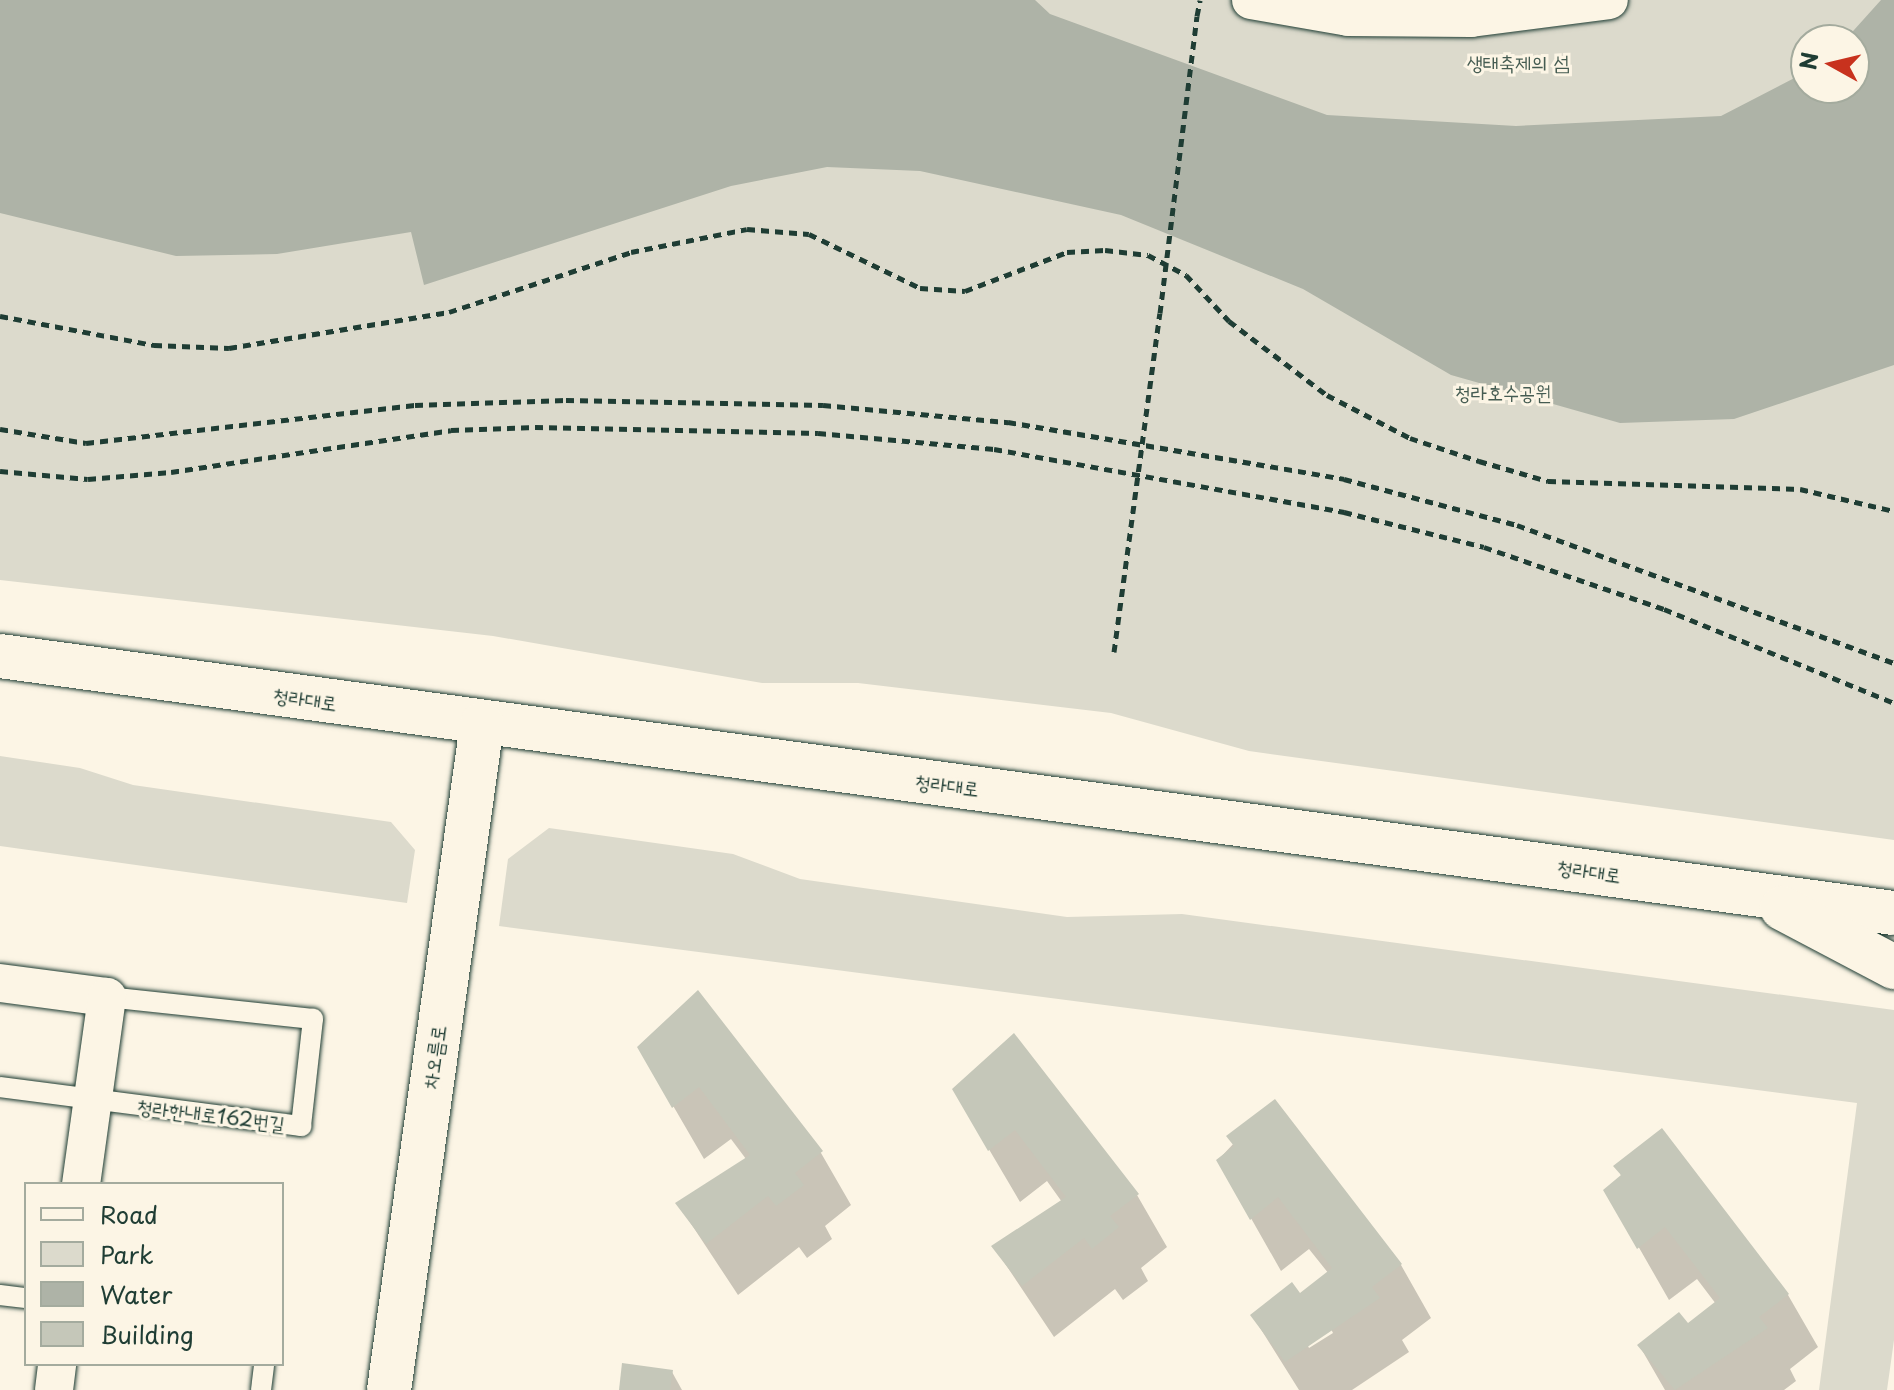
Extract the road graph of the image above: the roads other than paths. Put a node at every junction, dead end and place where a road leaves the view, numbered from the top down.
1 (1251, 0) edge
2 (1609, 0) edge
3 (0, 656) edge
4 (482, 724) junction
5 (1755, 894) junction
6 (1894, 913) edge
7 (1894, 967) edge
8 (0, 983) edge
9 (107, 997) junction
10 (0, 1087) edge
11 (93, 1101) junction
12 (81, 1182) edge
13 (0, 1295) edge
14 (24, 1298) edge
15 (57, 1366) edge
16 (264, 1366) edge
17 (54, 1390) edge
18 (261, 1390) edge
19 (389, 1390) edge

1 - 2 street
3 - 4 main road, 청라대로
4 - 5 main road, 청라대로
4 - 19 main road, 차오름로
5 - 6 main road, 청라대로
5 - 7 main road
8 - 9 street, 청라한내로162번길
9 - 11 street
9 - 11 lane, 청라한내로162번길
10 - 11 lane, 청라한내로162번길
11 - 12 street
13 - 14 lane
15 - 17 street
16 - 18 lane

